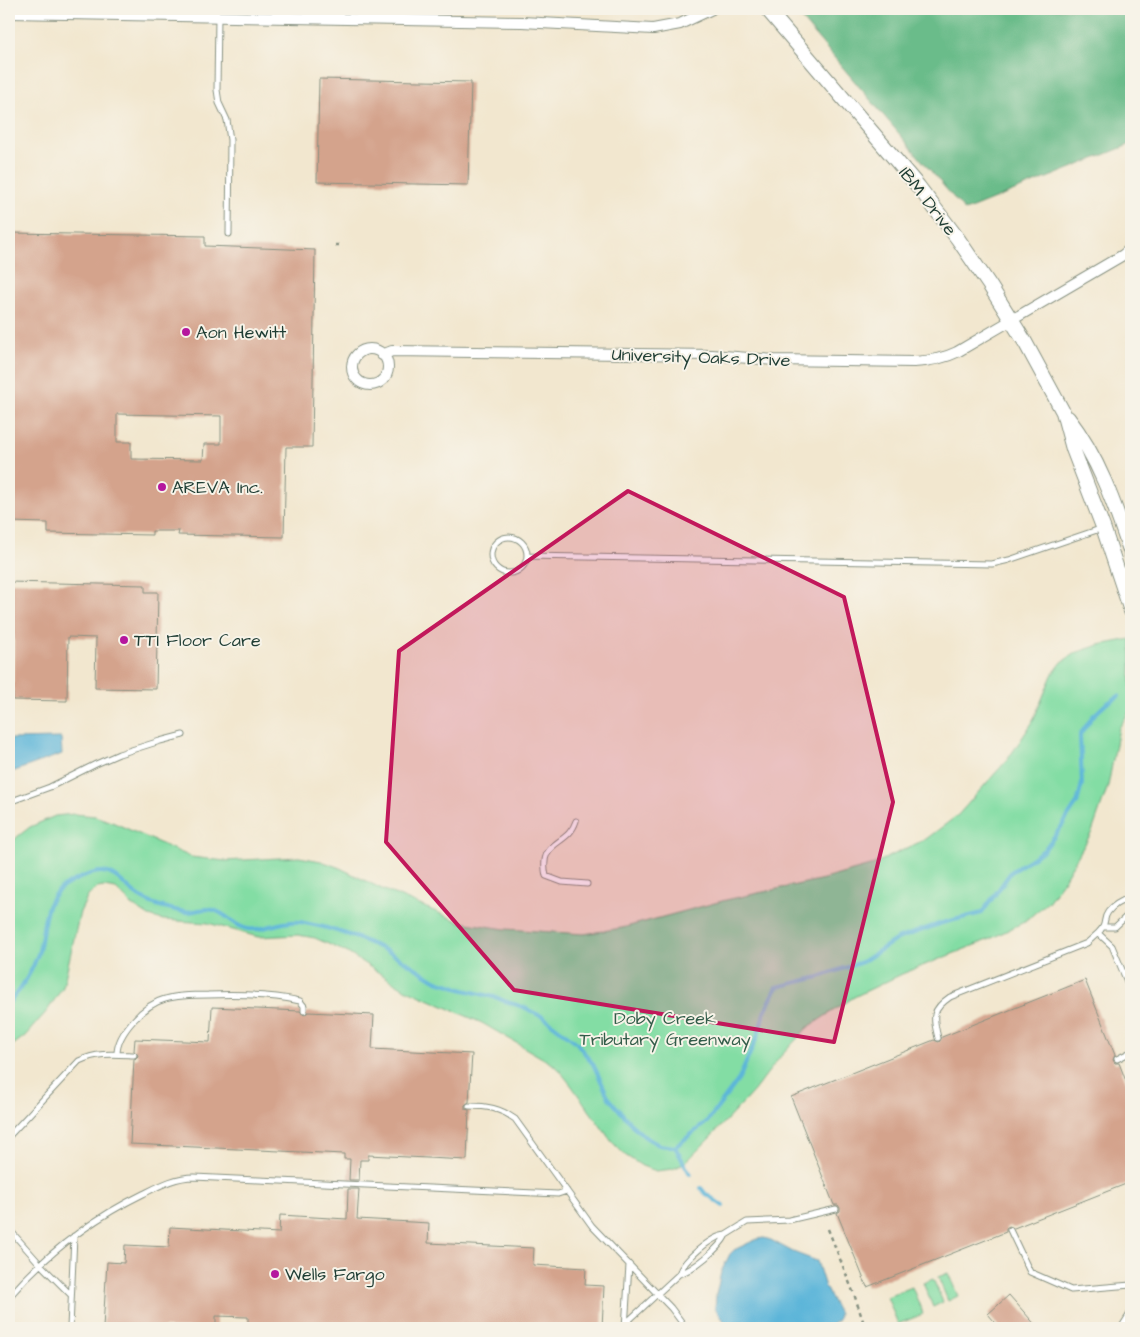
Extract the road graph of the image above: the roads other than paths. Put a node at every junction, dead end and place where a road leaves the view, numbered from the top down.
1 (712, 9) edge
2 (766, 9) edge
3 (9, 13) edge
4 (218, 17) junction
5 (229, 234) dead end
6 (1131, 248) edge
7 (1012, 320) junction
8 (382, 354) dead end
9 (1063, 412) junction
10 (1103, 527) junction
11 (1131, 553) edge
12 (527, 556) junction
13 (1131, 583) edge
14 (1131, 611) edge
15 (183, 735) dead end
16 (9, 802) edge
17 (576, 821) dead end
18 (587, 884) dead end
19 (1131, 897) edge
20 (1131, 912) edge
21 (1104, 927) junction
22 (1098, 933) junction
23 (1131, 991) edge
24 (304, 1011) dead end
25 (938, 1038) dead end
26 (1131, 1052) edge
27 (117, 1054) junction
28 (134, 1055) dead end
29 (1117, 1059) dead end
30 (469, 1106) dead end
31 (9, 1136) edge
32 (567, 1191) junction
33 (836, 1208) dead end
34 (9, 1229) edge
35 (1010, 1230) dead end
36 (726, 1235) junction
37 (74, 1236) junction
38 (40, 1264) junction
39 (629, 1265) junction
40 (679, 1274) junction
41 (1131, 1285) edge
42 (657, 1294) junction
43 (71, 1295) junction
44 (9, 1297) edge
45 (1131, 1312) edge
46 (625, 1325) edge
47 (70, 1328) edge
48 (686, 1328) edge
49 (1121, 1328) edge

1 - 4 street
2 - 7 street, IBM Drive
3 - 4 street
4 - 5 lane
6 - 7 street, University Oaks Drive
7 - 8 street, University Oaks Drive
7 - 9 street, IBM Drive
9 - 10 street, IBM Drive
9 - 11 street, IBM Drive
10 - 12 lane
10 - 13 street
10 - 14 street, IBM Drive
12 - 12 lane
15 - 16 lane
17 - 18 lane
19 - 21 lane
20 - 21 lane
21 - 22 lane
22 - 23 lane
22 - 25 lane
24 - 27 lane
26 - 29 lane
27 - 28 lane
27 - 31 lane
30 - 32 lane
32 - 37 lane
32 - 39 lane
33 - 36 lane
34 - 38 lane
35 - 41 lane
36 - 40 lane
36 - 40 lane
37 - 38 lane
37 - 43 lane
38 - 43 lane
38 - 44 lane
39 - 42 lane
39 - 46 lane
40 - 42 lane
42 - 46 lane
42 - 48 lane
43 - 47 lane
45 - 49 lane

